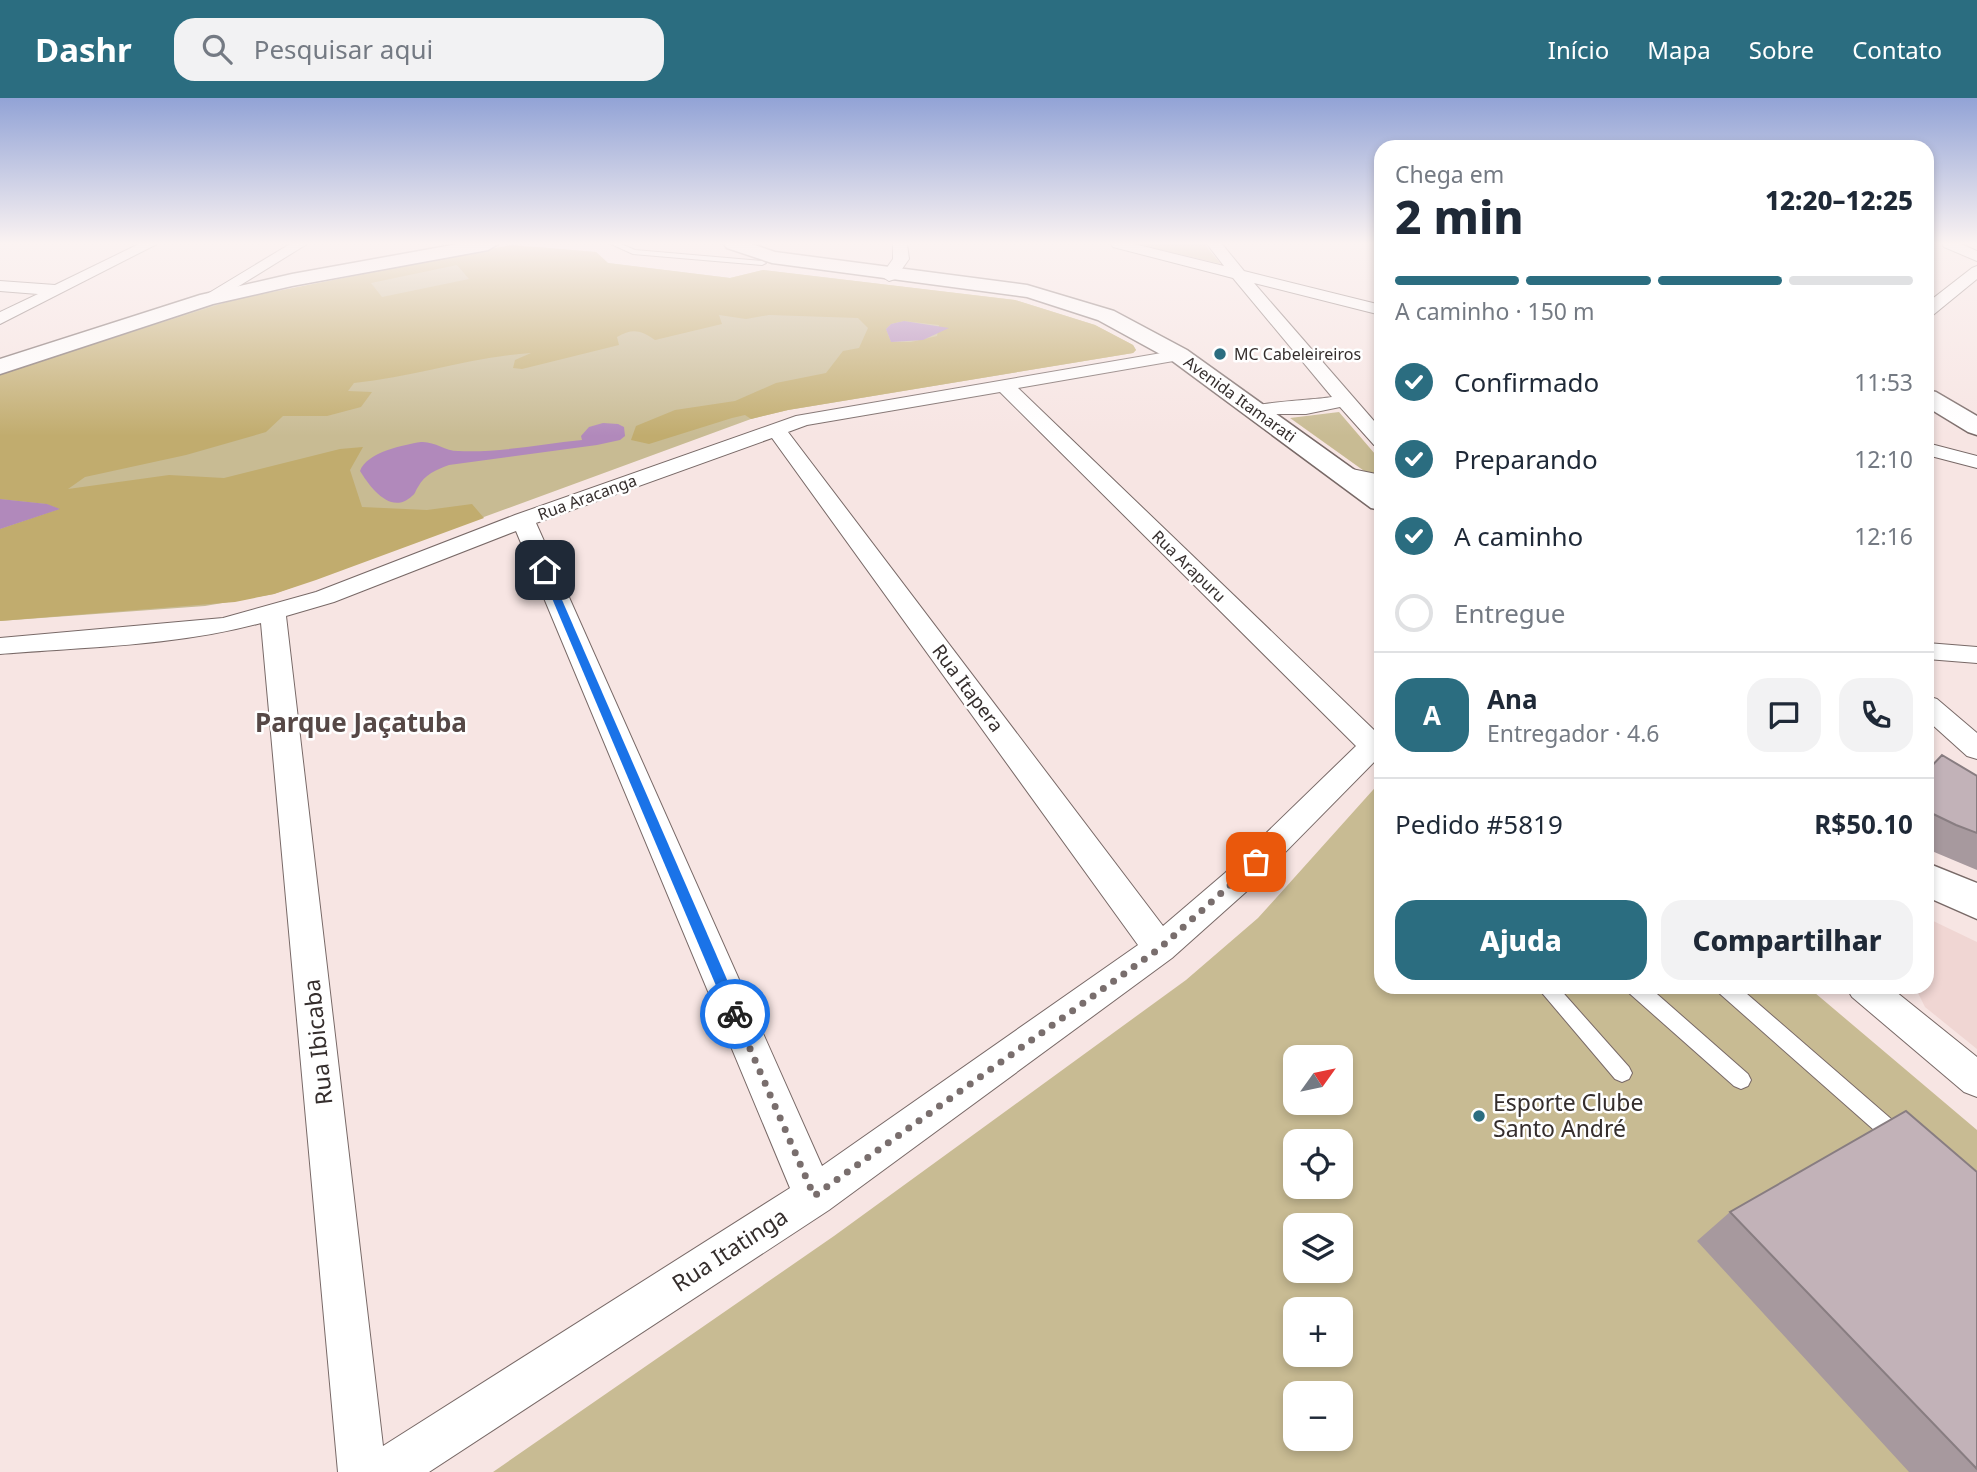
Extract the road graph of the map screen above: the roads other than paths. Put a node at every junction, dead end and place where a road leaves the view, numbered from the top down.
1 (20, 308) edge
2 (179, 308) edge
3 (1087, 308) edge
4 (1267, 308) edge
5 (0, 318) edge
6 (1179, 355) junction
7 (0, 367) edge
8 (1005, 386) junction
9 (1345, 400) junction
10 (1934, 401) edge
11 (1255, 410) junction
12 (1977, 427) edge
13 (775, 428) junction
14 (1374, 433) edge
15 (1934, 451) edge
16 (1977, 462) edge
17 (1369, 488) edge
18 (523, 520) junction
19 (273, 612) junction
20 (0, 646) edge
21 (1934, 652) edge
22 (1977, 655) edge
23 (1934, 711) edge
24 (1374, 739) edge
25 (1374, 745) edge
26 (1977, 749) edge
27 (1934, 882) edge
28 (1977, 902) edge
29 (1160, 948) junction
30 (1552, 994) edge
31 (1644, 994) edge
32 (1734, 994) edge
33 (1873, 994) edge
34 (1622, 1073) dead end
35 (1741, 1080) dead end
36 (1977, 1080) edge
37 (1914, 1153) edge
38 (814, 1196) junction
39 (362, 1472) edge
40 (386, 1472) edge

1 - 5 street
2 - 7 main road
3 - 6 main road, Avenida Itamarati
4 - 9 street
6 - 8 street, Rua Aracanga
6 - 11 main road, Avenida Itamarati
8 - 13 street, Rua Aracanga
8 - 24 street, Rua Arapuru
9 - 11 street
9 - 14 street
10 - 12 main road
11 - 17 main road, Avenida Itamarati
13 - 18 street, Rua Aracanga
13 - 29 street, Rua Itapera
15 - 16 street
18 - 19 street, Rua Aracanga
18 - 38 street
19 - 20 street, Rua Aracanga
19 - 39 street, Rua Ibicaba
21 - 22 street
23 - 26 street
25 - 29 street, Rua Itatinga
27 - 28 main road
29 - 38 street, Rua Itatinga
30 - 34 lane
31 - 35 lane
32 - 37 lane
33 - 36 street
38 - 40 street, Rua Itatinga

